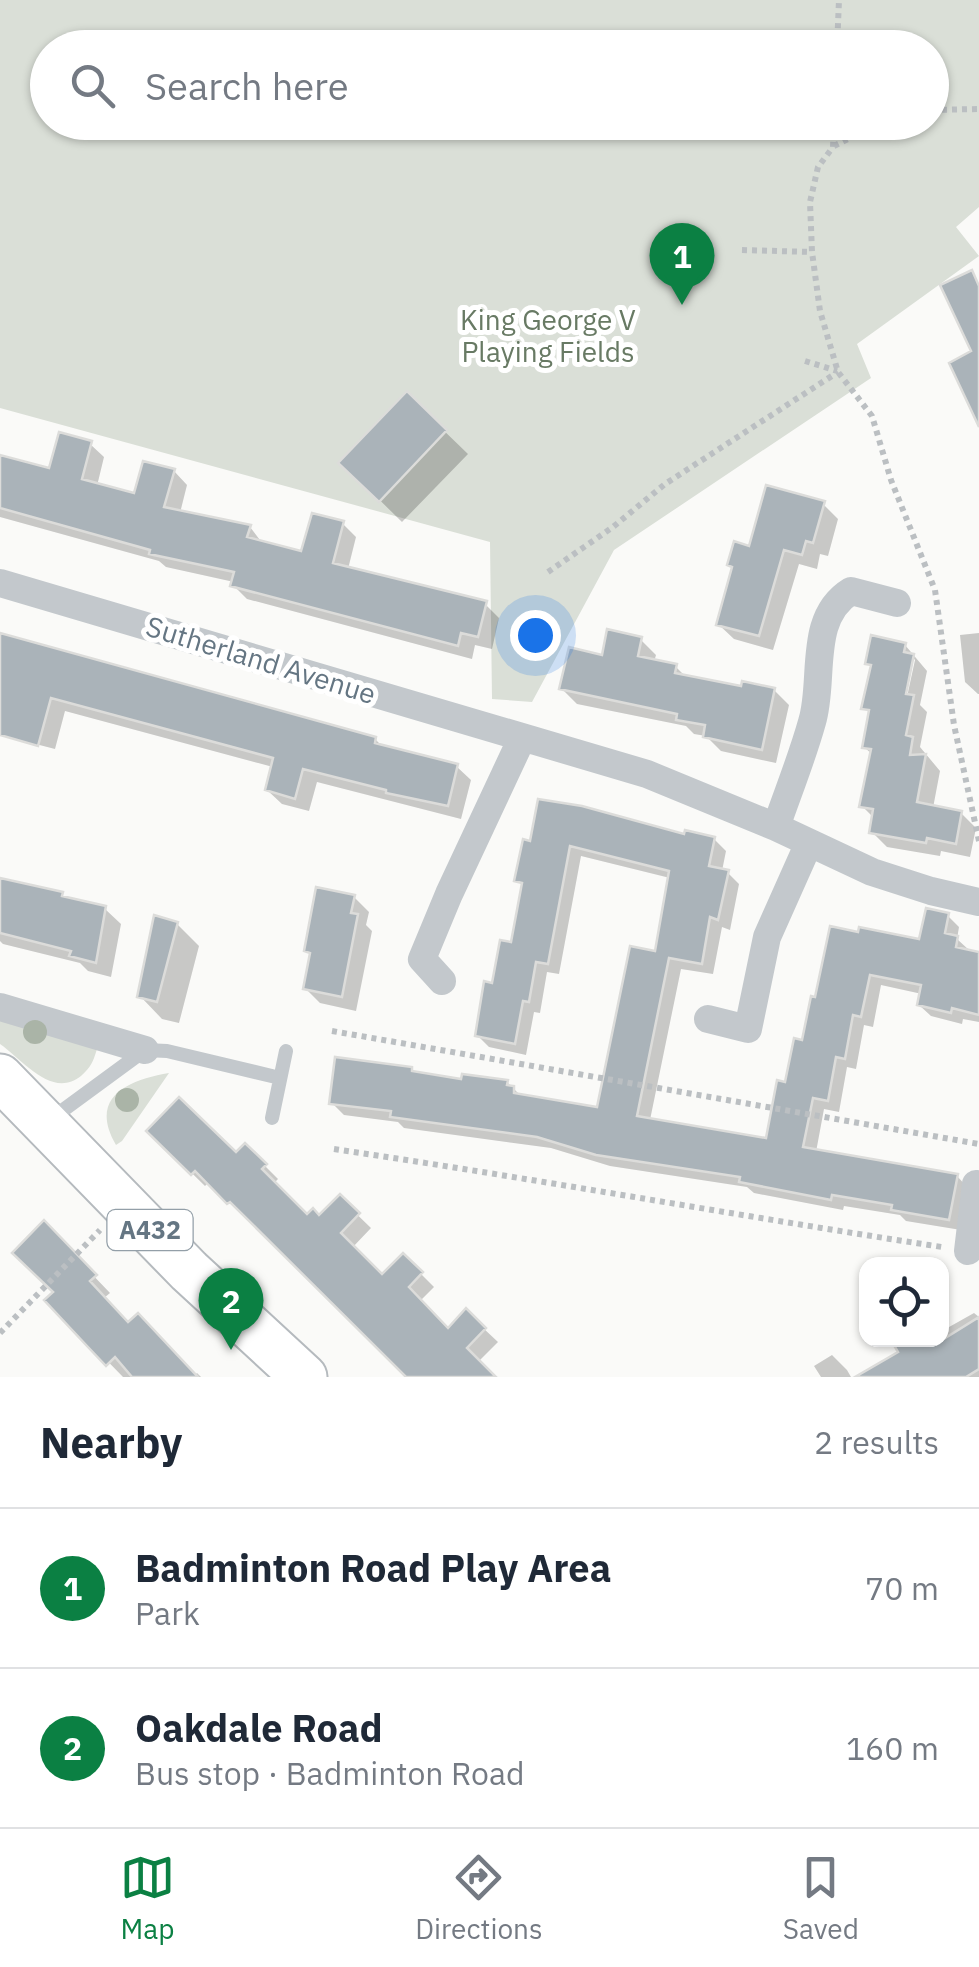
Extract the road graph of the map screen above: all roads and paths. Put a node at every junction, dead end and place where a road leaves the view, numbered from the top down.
1 (839, 0) edge
2 (838, 30) edge
3 (979, 109) edge
4 (949, 110) edge
5 (833, 140) edge
6 (847, 140) edge
7 (833, 147) junction
8 (742, 250) dead end
9 (812, 252) junction
10 (806, 361) dead end
11 (838, 372) junction
12 (548, 572) dead end
13 (0, 583) edge
14 (897, 603) dead end
15 (522, 738) junction
16 (776, 828) junction
17 (979, 841) edge
18 (808, 845) junction
19 (979, 902) edge
20 (442, 981) dead end
21 (0, 1008) edge
22 (708, 1019) dead end
23 (332, 1031) dead end
24 (144, 1050) junction
25 (286, 1052) dead end
26 (0, 1077) edge
27 (280, 1078) junction
28 (272, 1118) dead end
29 (46, 1122) junction
30 (979, 1144) edge
31 (334, 1149) dead end
32 (979, 1185) edge
33 (126, 1204) junction
34 (968, 1251) joint
35 (0, 1334) edge
36 (304, 1377) edge

1 - 2 path
3 - 4 path
5 - 7 path
6 - 7 path
7 - 9 path
8 - 9 path
9 - 11 path
10 - 11 path
11 - 12 path
11 - 17 path
13 - 15 street, Sutherland Avenue
14 - 16 street
15 - 16 street, Sutherland Avenue
15 - 20 street
16 - 18 street, Sutherland Avenue
18 - 19 street, Sutherland Avenue
18 - 22 street
21 - 24 street
23 - 30 path
24 - 27 lane
24 - 29 lane
25 - 27 lane
26 - 29 main road, A432
27 - 28 lane
29 - 33 main road, A432
31 - 34 path
32 - 34 street
33 - 35 path
33 - 36 main road, A432

